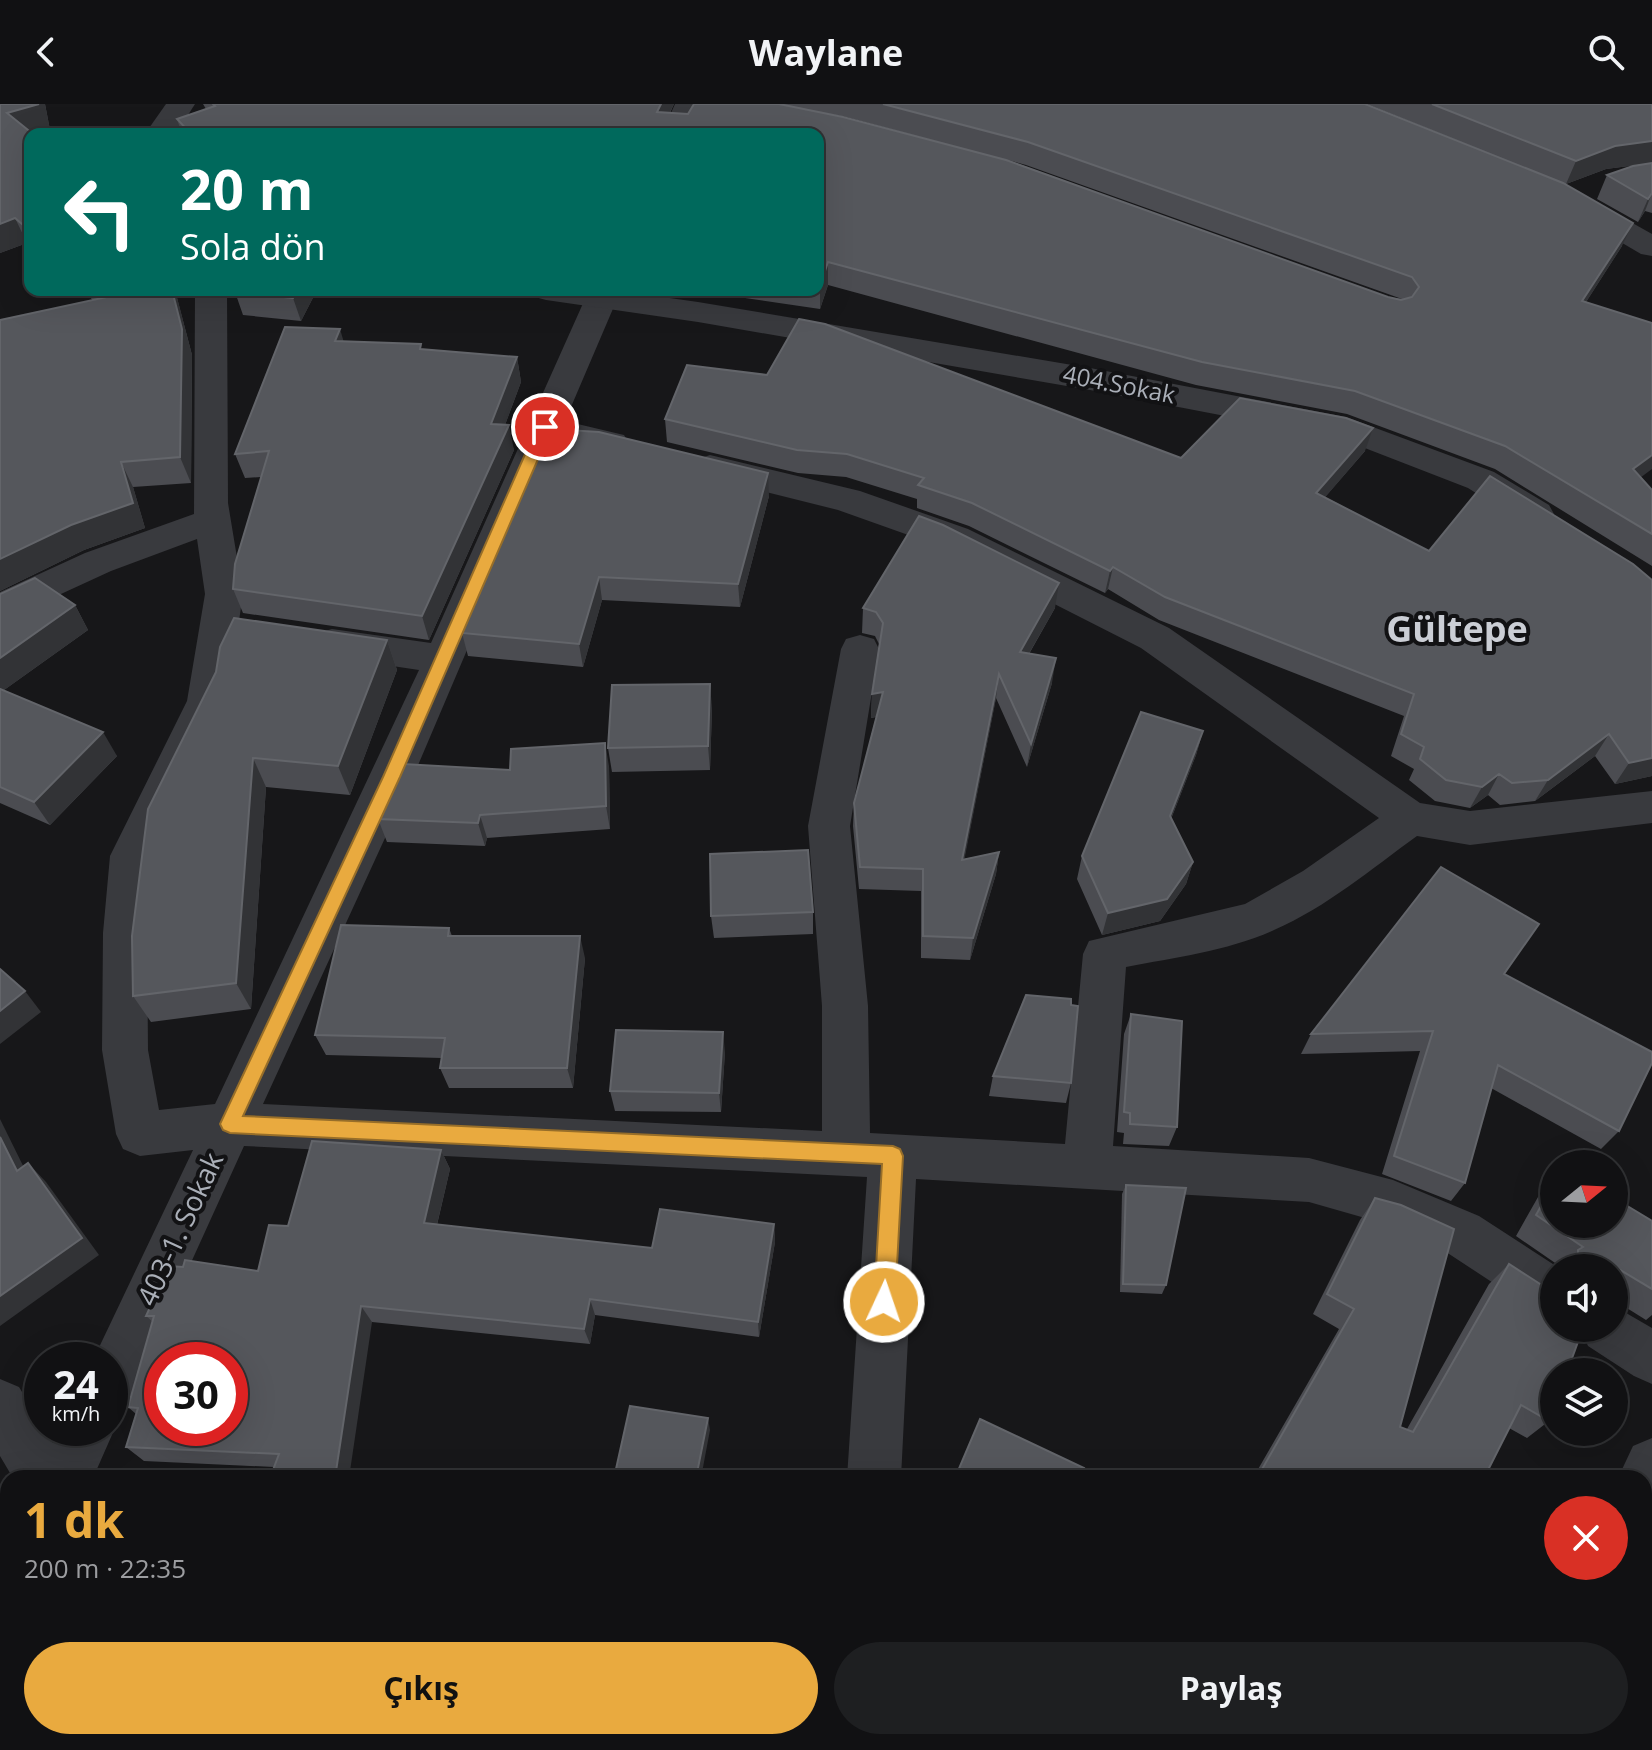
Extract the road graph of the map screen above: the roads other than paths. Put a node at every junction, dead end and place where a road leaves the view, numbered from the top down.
1 (181, 104) edge
2 (689, 104) edge
3 (163, 128) edge
4 (679, 128) edge
5 (1604, 183) dead end
6 (1652, 247) edge
7 (211, 296) edge
8 (602, 296) edge
9 (614, 296) edge
10 (545, 427) junction
11 (213, 520) junction
12 (1558, 528) edge
13 (0, 608) edge
14 (294, 637) edge
15 (860, 649) dead end
16 (443, 659) junction
17 (1652, 807) edge
18 (1410, 818) junction
19 (230, 1124) junction
20 (869, 1154) junction
21 (1087, 1167) junction
22 (1540, 1285) edge
23 (128, 1342) edge
24 (1627, 1342) edge
25 (1652, 1358) edge
26 (0, 1406) edge
27 (80, 1446) edge
28 (39, 1470) edge
29 (69, 1470) edge
30 (874, 1470) edge

1 - 3 street
2 - 4 street
5 - 6 street
7 - 11 street
8 - 10 street, 403-1. Sokak
9 - 12 street, 404.Sokak
10 - 16 street, 403-1. Sokak
10 - 18 street
11 - 13 street
11 - 19 street
14 - 16 street
15 - 20 street
16 - 19 street, 403-1. Sokak
17 - 18 street
18 - 21 street
19 - 20 street
19 - 23 street, 403-1. Sokak
20 - 21 street
20 - 30 street
21 - 22 street
24 - 25 street
26 - 28 street
27 - 29 street

